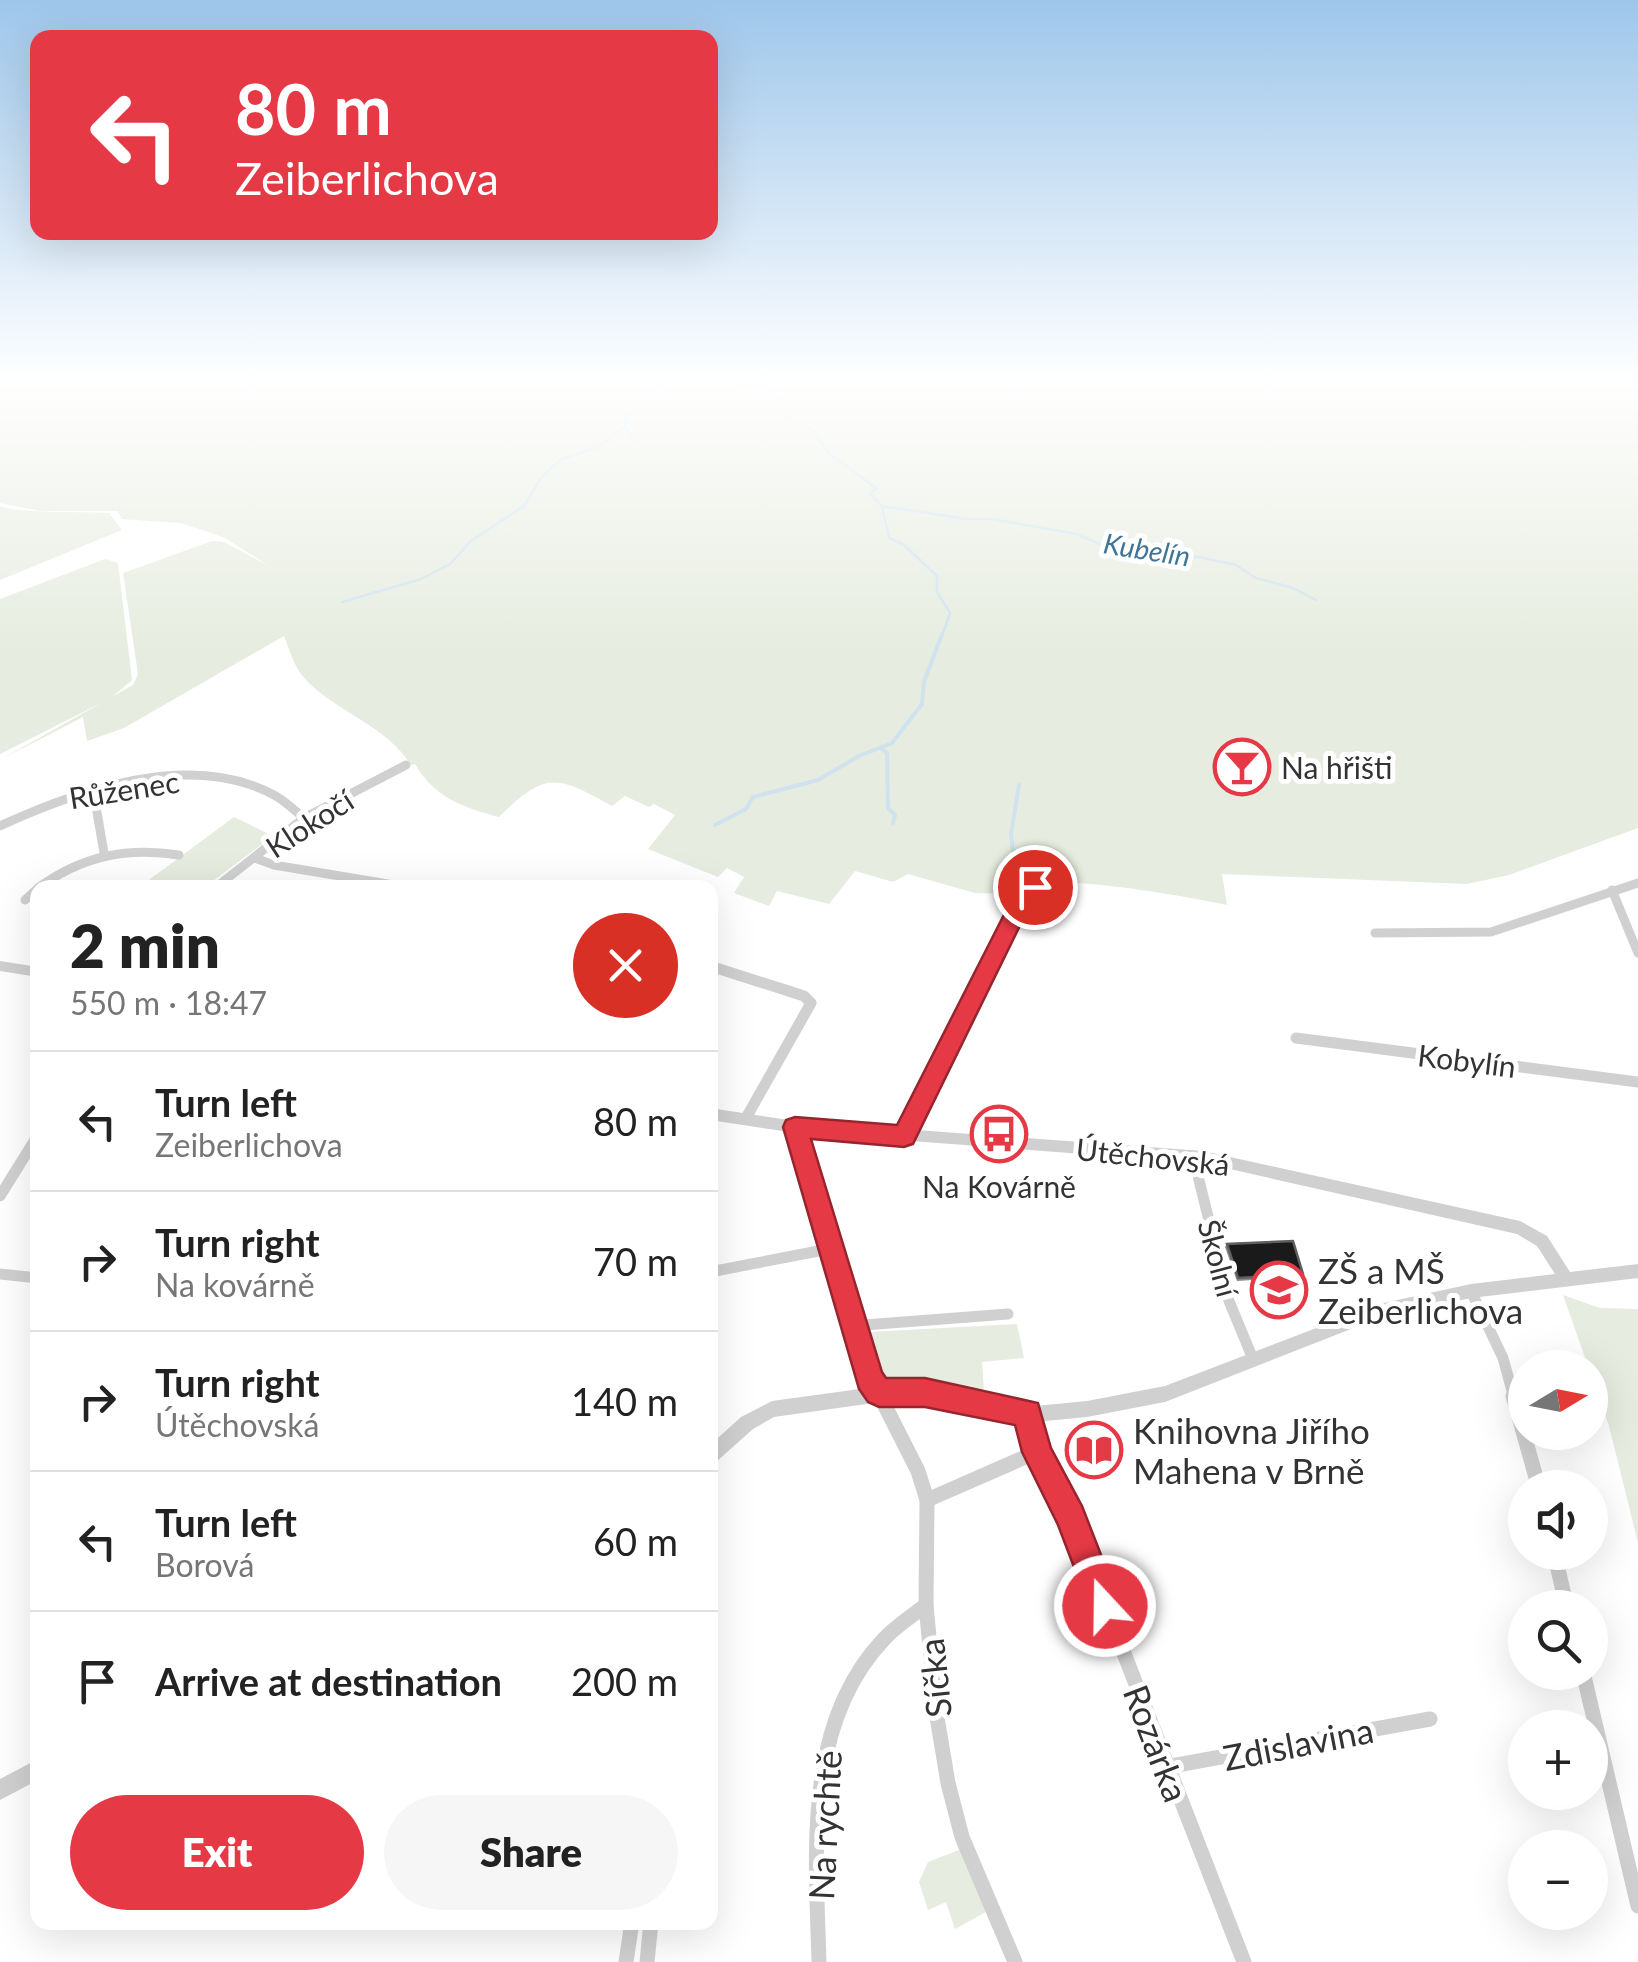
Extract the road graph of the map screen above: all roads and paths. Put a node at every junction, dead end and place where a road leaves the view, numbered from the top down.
1 (406, 765) dead end
2 (93, 789) junction
3 (304, 818) junction
4 (0, 826) edge
5 (104, 853) junction
6 (180, 855) dead end
7 (255, 858) junction
8 (49, 880) edge
9 (226, 880) edge
10 (370, 880) edge
11 (1638, 882) edge
12 (1035, 887) dead end
13 (1612, 890) junction
14 (30, 895) edge
15 (25, 900) dead end
16 (1375, 933) dead end
17 (1638, 953) edge
18 (0, 966) edge
19 (718, 969) edge
20 (30, 971) edge
21 (1296, 1038) dead end
22 (1638, 1082) edge
23 (718, 1115) edge
24 (746, 1118) junction
25 (795, 1127) junction
26 (904, 1136) junction
27 (30, 1148) edge
28 (1192, 1156) junction
29 (0, 1196) edge
30 (828, 1249) junction
31 (718, 1270) edge
32 (1638, 1271) edge
33 (0, 1274) edge
34 (30, 1277) edge
35 (1566, 1279) junction
36 (1472, 1291) junction
37 (1008, 1314) dead end
38 (851, 1326) junction
39 (1253, 1358) junction
40 (879, 1392) junction
41 (1027, 1413) junction
42 (718, 1449) edge
43 (1037, 1452) junction
44 (1534, 1470) edge
45 (926, 1500) junction
46 (926, 1604) junction
47 (1586, 1690) edge
48 (1430, 1718) dead end
49 (1166, 1768) junction
50 (30, 1773) edge
51 (0, 1790) edge
52 (1638, 1906) edge
53 (631, 1930) edge
54 (650, 1930) edge
55 (626, 1962) edge
56 (647, 1962) edge
57 (818, 1962) edge
58 (1015, 1962) edge
59 (1244, 1962) edge

1 - 3 street, Klokočí
2 - 3 street, Růženec
2 - 4 street, Růženec
2 - 5 street
3 - 7 street, Klokočí
5 - 6 street
5 - 8 street
7 - 9 street, Klokočí
7 - 10 street
11 - 13 street
12 - 26 street
13 - 16 street
13 - 17 street
14 - 15 street
18 - 20 street
19 - 24 street
21 - 22 street, Kobylín
23 - 24 street, Útěchovská
24 - 25 street, Útěchovská
25 - 26 street, Útěchovská
25 - 30 street
26 - 28 street, Útěchovská
27 - 29 street
28 - 35 street, Útěchovská
28 - 39 street, Školní
30 - 31 street
30 - 38 street
32 - 35 street
33 - 34 street
35 - 36 street
36 - 39 street
36 - 44 street
37 - 38 street
38 - 40 street
39 - 41 street
40 - 41 street
40 - 42 street
40 - 45 street, Síčka
41 - 43 street, Rozárka
43 - 45 street
43 - 49 street, Rozárka
45 - 46 street, Síčka
46 - 57 street, Na rychtě
46 - 58 street, Síčka
47 - 52 street
48 - 49 street, Zdislavina
49 - 59 street, Rozárka
50 - 51 street
53 - 55 street
54 - 56 street

